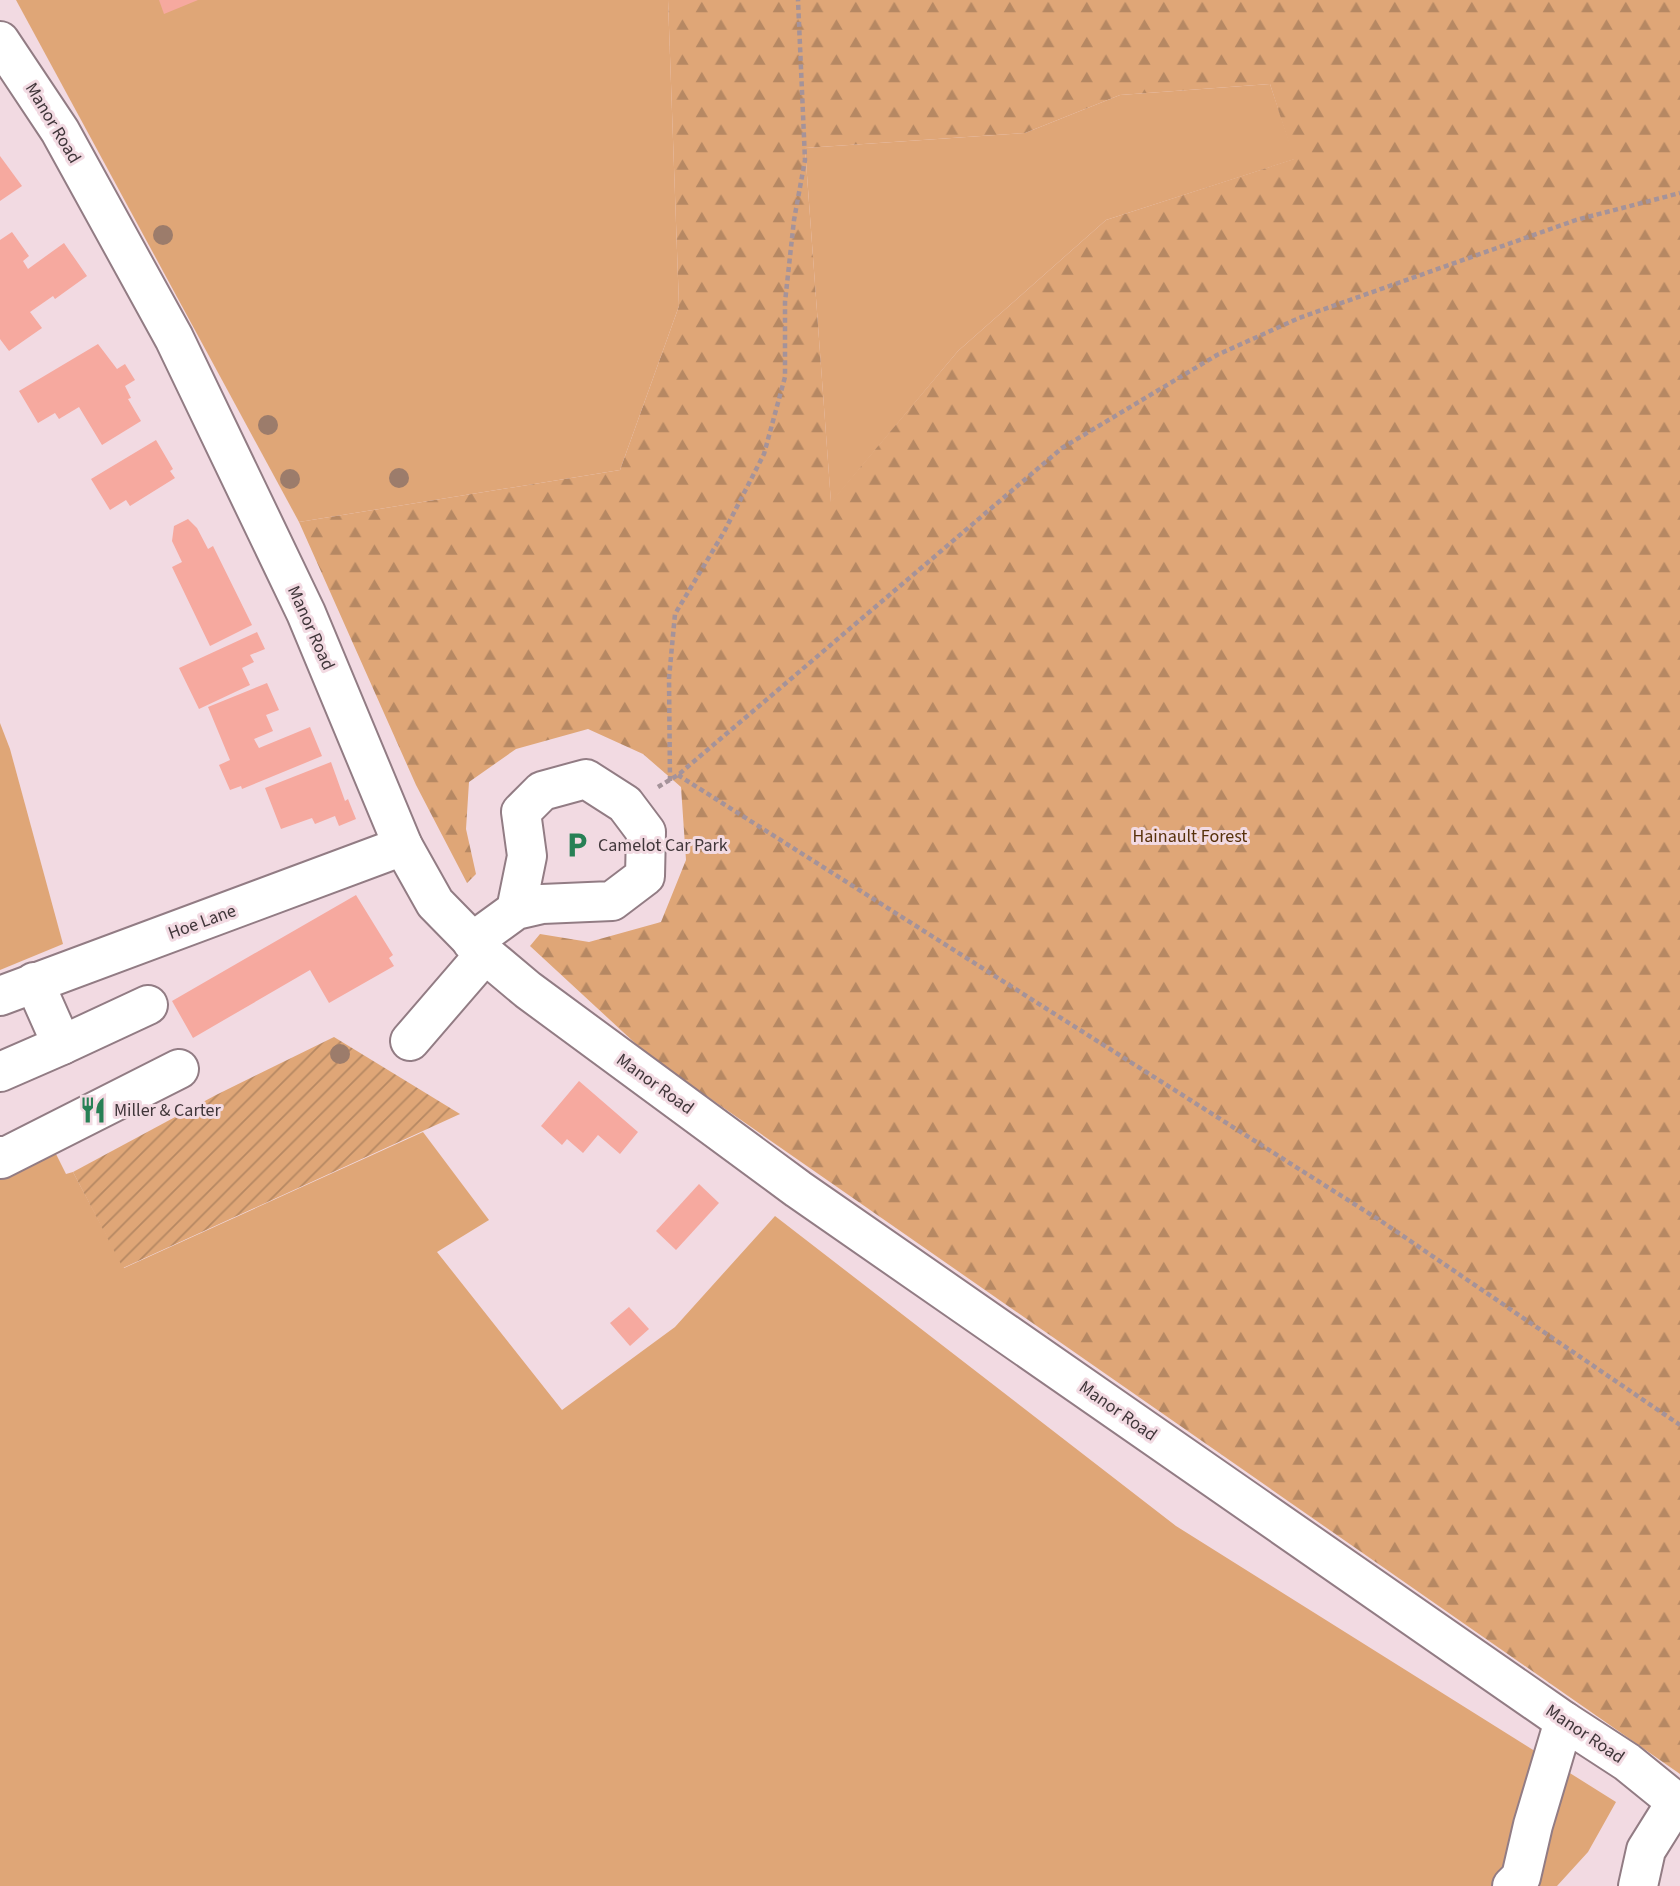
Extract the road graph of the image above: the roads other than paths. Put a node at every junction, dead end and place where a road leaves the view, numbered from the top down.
1 (0, 41) edge
2 (403, 846) junction
3 (516, 910) dead end
4 (478, 948) junction
5 (17, 989) edge
6 (148, 1005) dead end
7 (410, 1041) dead end
8 (62, 1045) junction
9 (179, 1069) dead end
10 (0, 1072) edge
11 (0, 1156) edge
12 (1564, 1721) junction
13 (1678, 1804) edge
14 (1512, 1886) edge
15 (1638, 1886) edge

1 - 2 street, Manor Road
2 - 4 street, Manor Road
2 - 5 street, Hoe Lane
3 - 4 street
4 - 7 street
4 - 12 street, Manor Road
5 - 8 street
6 - 8 street
8 - 10 street
9 - 11 street
12 - 13 street, Manor Road
12 - 14 street
13 - 15 street

